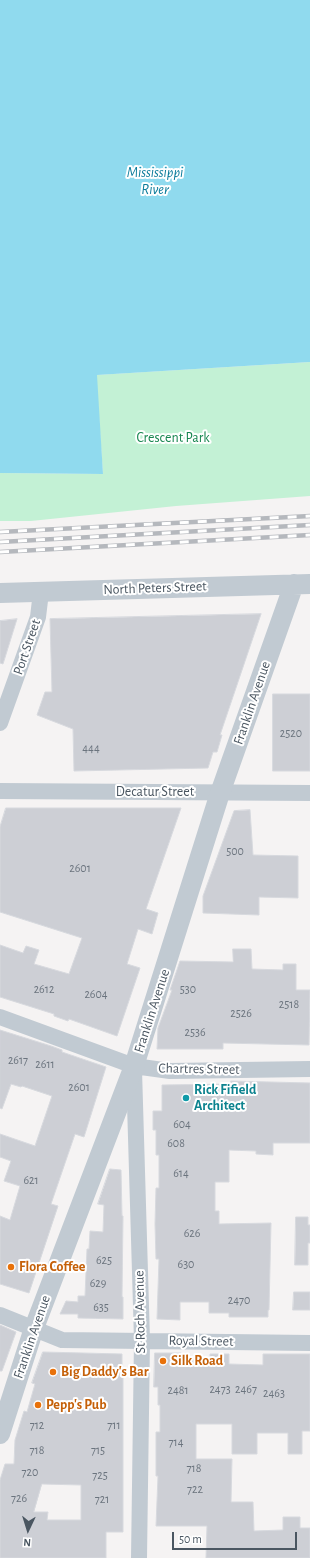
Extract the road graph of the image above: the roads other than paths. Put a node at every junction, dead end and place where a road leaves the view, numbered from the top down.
1 (302, 584) edge
2 (41, 592) junction
3 (0, 593) edge
4 (0, 723) edge
5 (0, 791) edge
6 (220, 793) junction
7 (310, 793) edge
8 (0, 1017) edge
9 (134, 1066) junction
10 (310, 1069) edge
11 (0, 1315) edge
12 (34, 1328) junction
13 (142, 1340) junction
14 (310, 1343) edge
15 (0, 1434) edge
16 (139, 1558) edge

1 - 2 street, North Peters Street
1 - 6 street, Franklin Avenue
2 - 3 street, North Peters Street
2 - 4 street, Port Street
5 - 6 street, Decatur Street
6 - 7 street, Decatur Street
6 - 9 street, Franklin Avenue
8 - 9 street, Chartres Street
9 - 10 street, Chartres Street
9 - 12 street, Franklin Avenue
9 - 13 street, St Roch Avenue
11 - 12 street, Royal Street
12 - 13 street, Royal Street
12 - 15 street, Franklin Avenue
13 - 14 street, Royal Street
13 - 16 street, St Roch Avenue

